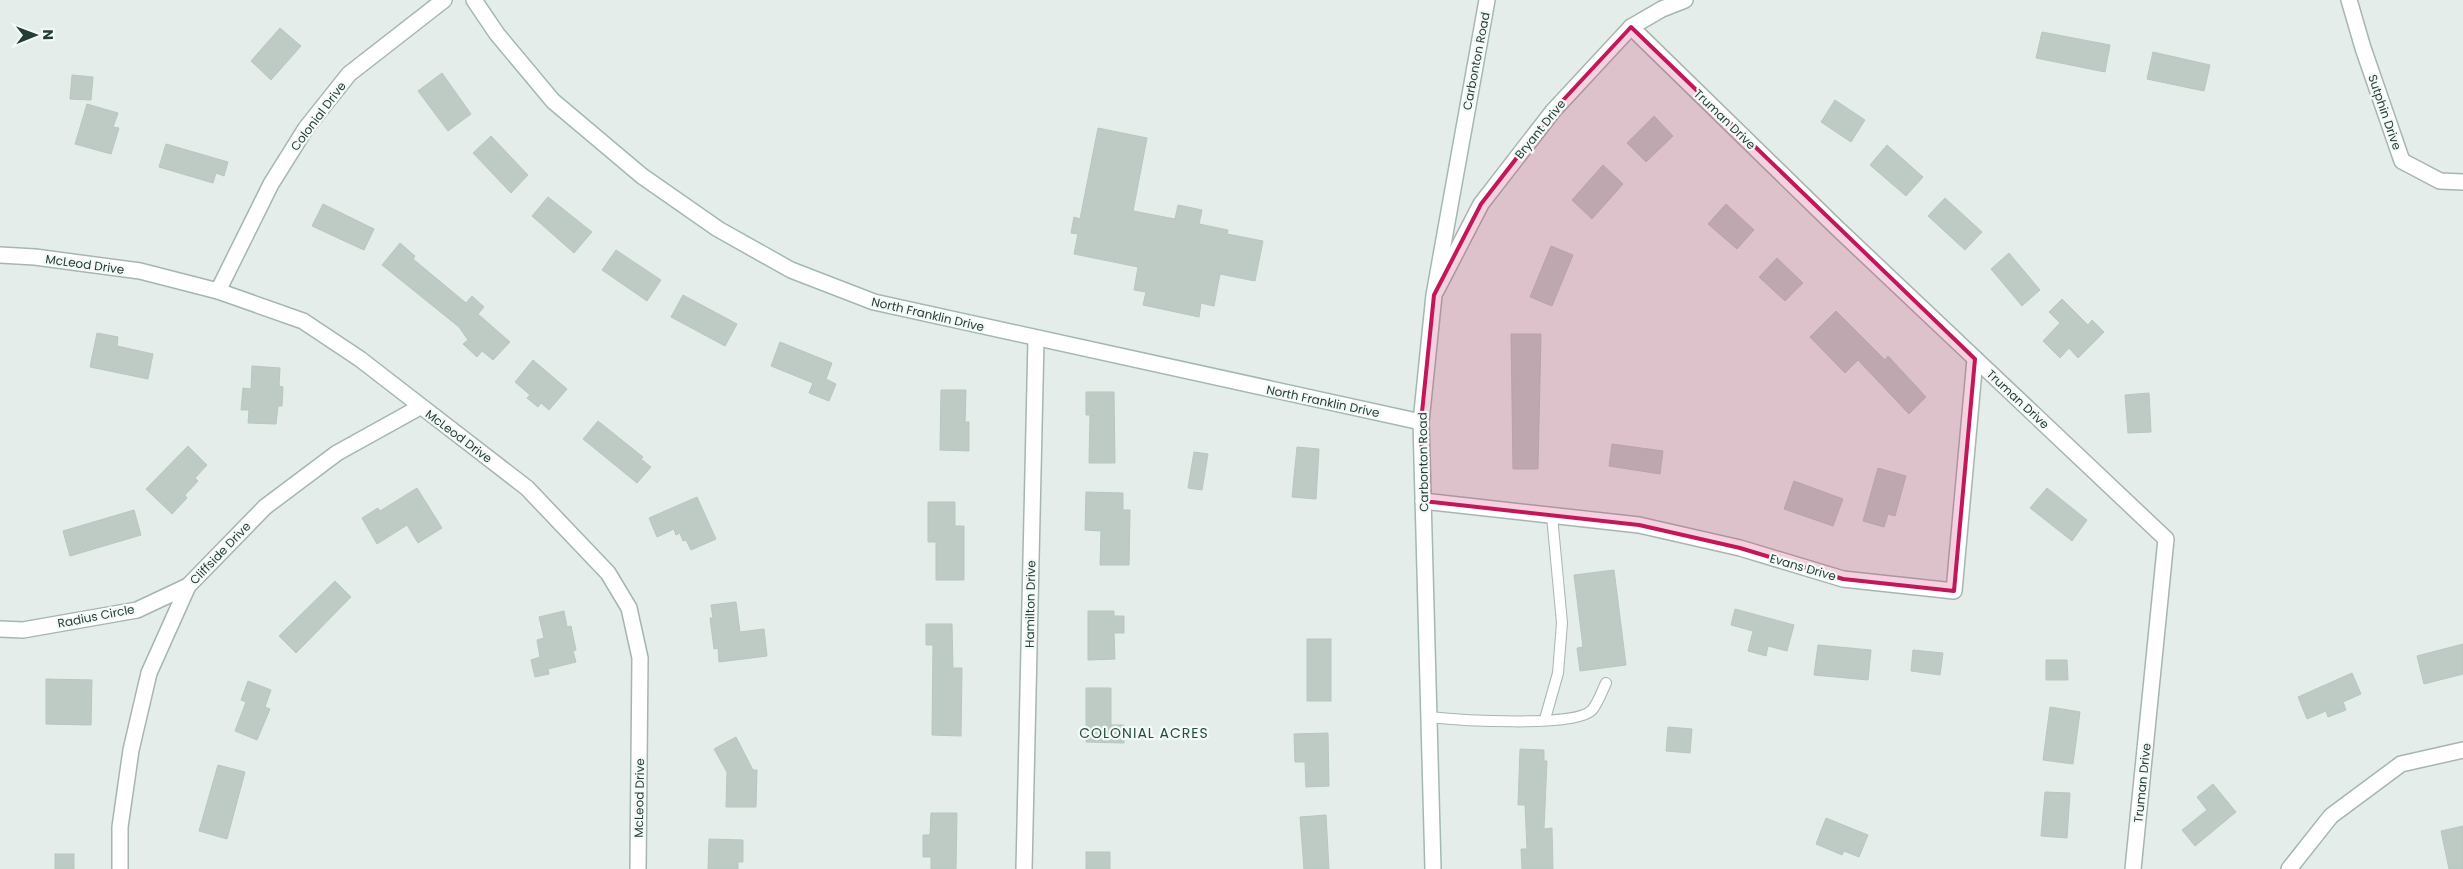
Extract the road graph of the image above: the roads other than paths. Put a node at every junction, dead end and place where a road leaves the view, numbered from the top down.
1 (444, 0) edge
2 (474, 0) edge
3 (1487, 0) edge
4 (1685, 0) edge
5 (2349, 0) edge
6 (1631, 27) junction
7 (2463, 182) edge
8 (0, 255) edge
9 (218, 291) junction
10 (1434, 295) junction
11 (1036, 339) junction
12 (1975, 359) junction
13 (420, 407) junction
14 (1421, 422) junction
15 (1424, 501) junction
16 (1552, 516) junction
17 (188, 586) junction
18 (0, 629) edge
19 (1606, 683) dead end
20 (1429, 717) junction
21 (1545, 719) junction
22 (2463, 750) edge
23 (120, 869) edge
24 (638, 869) edge
25 (1024, 869) edge
26 (1433, 869) edge
27 (2133, 869) edge
28 (2289, 869) edge

1 - 9 street, Colonial Drive
2 - 11 street, North Franklin Drive
3 - 10 street, Carbonton Road
4 - 6 street, Bryant Drive
5 - 7 street, Sutphin Drive
6 - 10 street, Bryant Drive
6 - 12 street, Truman Drive
8 - 9 street, McLeod Drive
9 - 13 street, McLeod Drive
10 - 14 street, Carbonton Road
11 - 14 street, North Franklin Drive
11 - 25 street, Hamilton Drive
12 - 16 street, Evans Drive
12 - 27 street, Truman Drive
13 - 17 street, Cliffside Drive
13 - 24 street, McLeod Drive
14 - 15 street, Carbonton Road
15 - 16 street, Evans Drive
15 - 20 street, Carbonton Road
16 - 21 lane
17 - 18 street, Radius Circle
17 - 23 street, Cliffside Drive
19 - 21 lane
20 - 21 lane
20 - 26 street, Carbonton Road
22 - 28 street

